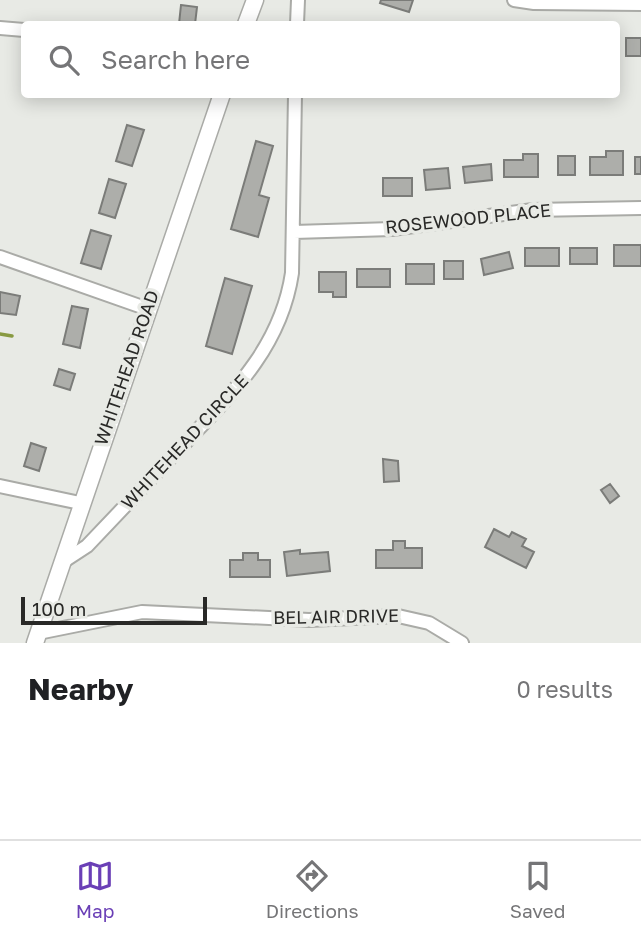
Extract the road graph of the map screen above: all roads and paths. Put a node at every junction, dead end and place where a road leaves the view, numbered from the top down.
1 (255, 0) edge
2 (298, 0) edge
3 (514, 0) edge
4 (641, 4) edge
5 (247, 21) edge
6 (297, 21) edge
7 (0, 28) edge
8 (21, 30) edge
9 (221, 98) edge
10 (295, 98) edge
11 (641, 208) edge
12 (294, 232) junction
13 (0, 257) edge
14 (148, 309) junction
15 (0, 486) edge
16 (80, 503) junction
17 (61, 563) junction
18 (37, 638) edge
19 (461, 643) edge

1 - 5 main road
2 - 6 street
3 - 4 street
7 - 8 street
9 - 14 main road, WHITEHEAD ROAD
10 - 12 street, WHITEHEAD CIRCLE
11 - 12 street, ROSEWOOD PLACE
12 - 17 street, WHITEHEAD CIRCLE
13 - 14 street
14 - 16 main road, WHITEHEAD ROAD
15 - 16 street
16 - 17 main road, WHITEHEAD ROAD
17 - 18 main road, WHITEHEAD ROAD
18 - 19 street, BEL AIR DRIVE

